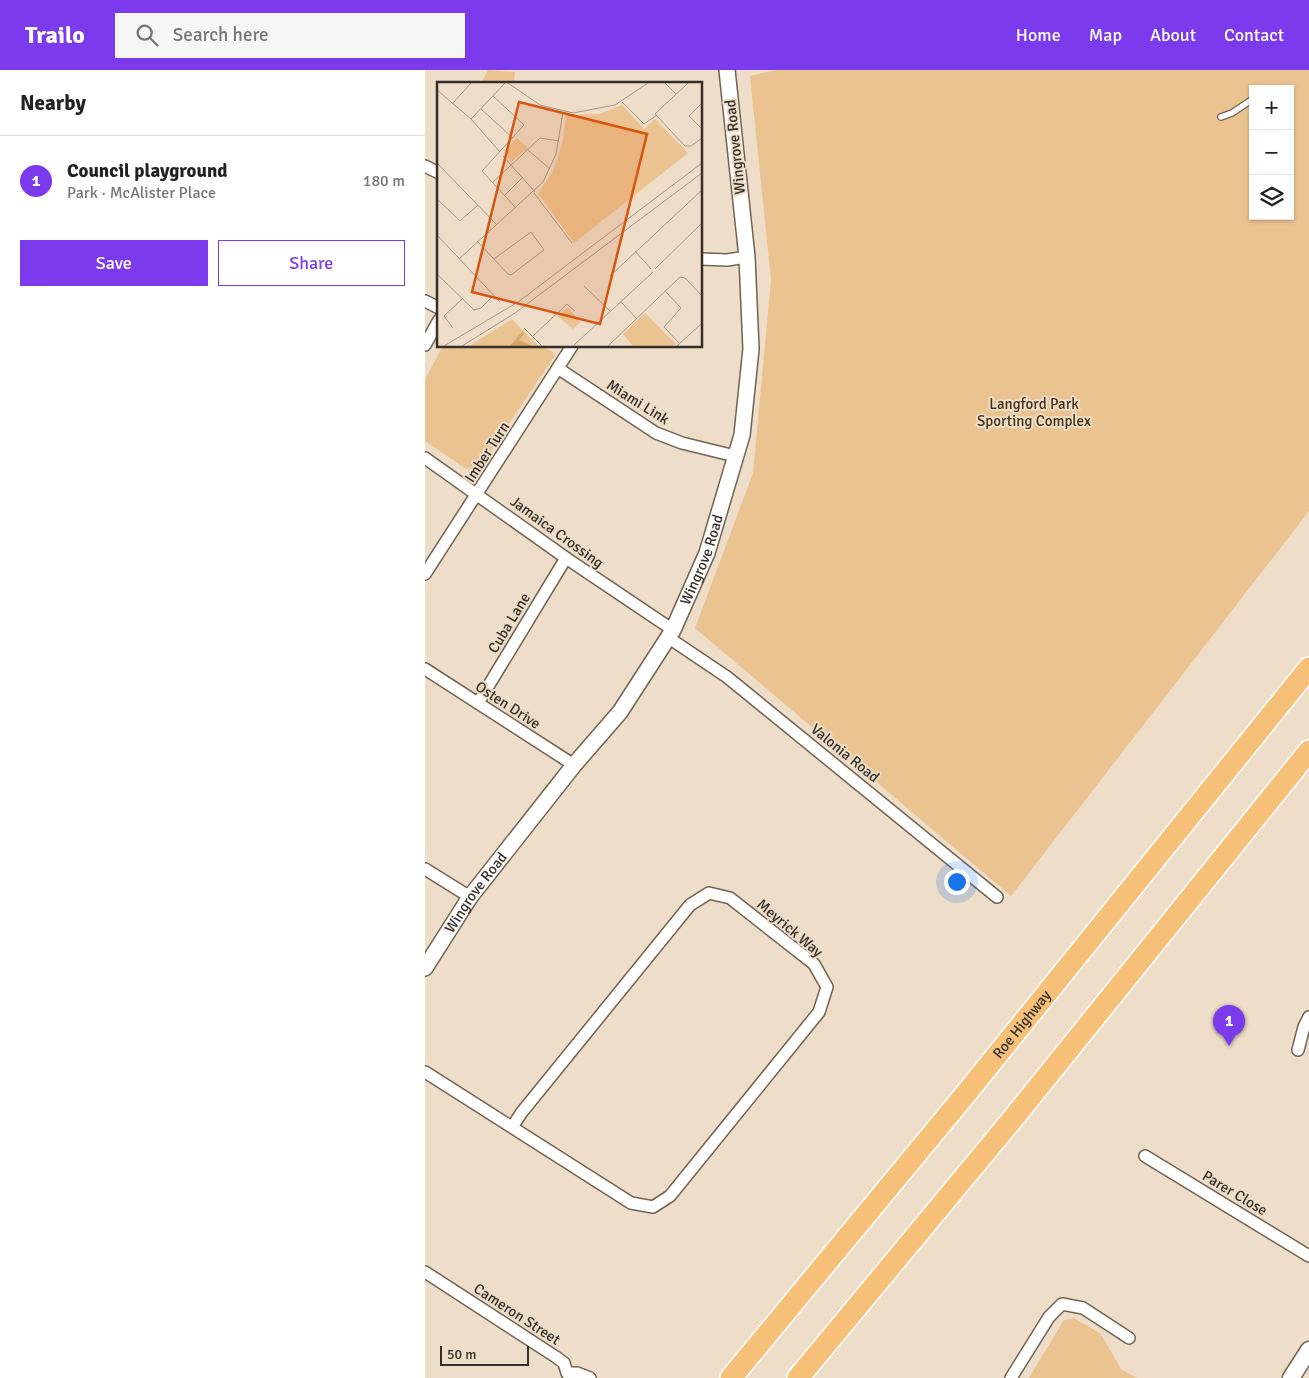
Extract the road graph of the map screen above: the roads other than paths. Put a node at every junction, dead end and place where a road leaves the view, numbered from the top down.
1 (727, 70) edge
2 (1249, 102) edge
3 (1221, 117) dead end
4 (425, 166) edge
5 (437, 172) edge
6 (747, 257) junction
7 (703, 258) edge
8 (425, 301) edge
9 (437, 307) edge
10 (437, 324) edge
11 (425, 345) edge
12 (571, 348) edge
13 (559, 369) junction
14 (735, 456) junction
15 (425, 458) edge
16 (478, 494) junction
17 (566, 558) junction
18 (425, 574) edge
19 (671, 634) junction
20 (1309, 668) edge
21 (425, 670) edge
22 (477, 703) junction
23 (1309, 751) edge
24 (574, 765) junction
25 (425, 869) edge
26 (470, 897) junction
27 (997, 897) dead end
28 (425, 968) edge
29 (1309, 1017) edge
30 (1298, 1050) dead end
31 (425, 1072) edge
32 (512, 1127) junction
33 (1145, 1156) dead end
34 (1309, 1256) edge
35 (425, 1272) edge
36 (1129, 1338) dead end
37 (1309, 1350) edge
38 (566, 1375) edge
39 (591, 1378) edge
40 (731, 1378) edge
41 (798, 1378) edge
42 (1011, 1378) edge
43 (1291, 1378) edge

1 - 6 street, Wingrove Road
2 - 3 lane
4 - 5 street
6 - 7 street
6 - 14 street, Wingrove Road
8 - 9 street
10 - 11 street
12 - 13 street, Imber Turn
13 - 14 street, Miami Link
13 - 16 street, Imber Turn
14 - 19 street, Wingrove Road
15 - 16 street, Jamaica Crossing
16 - 17 street, Jamaica Crossing
16 - 18 street, Imber Turn
17 - 19 street, Jamaica Crossing
17 - 22 street, Cuba Lane
19 - 24 street, Wingrove Road
19 - 27 street, Valonia Road
20 - 40 highway, Roe Highway
21 - 22 street, Osten Drive
22 - 24 street, Osten Drive
23 - 41 highway
24 - 26 street, Wingrove Road
25 - 26 street
26 - 28 street, Wingrove Road
29 - 30 street
31 - 32 street, Meyrick Way
32 - 32 street, Meyrick Way
33 - 34 street, Parer Close
35 - 38 street, Cameron Street
36 - 42 street
37 - 43 main road
38 - 39 street, Cameron Street

